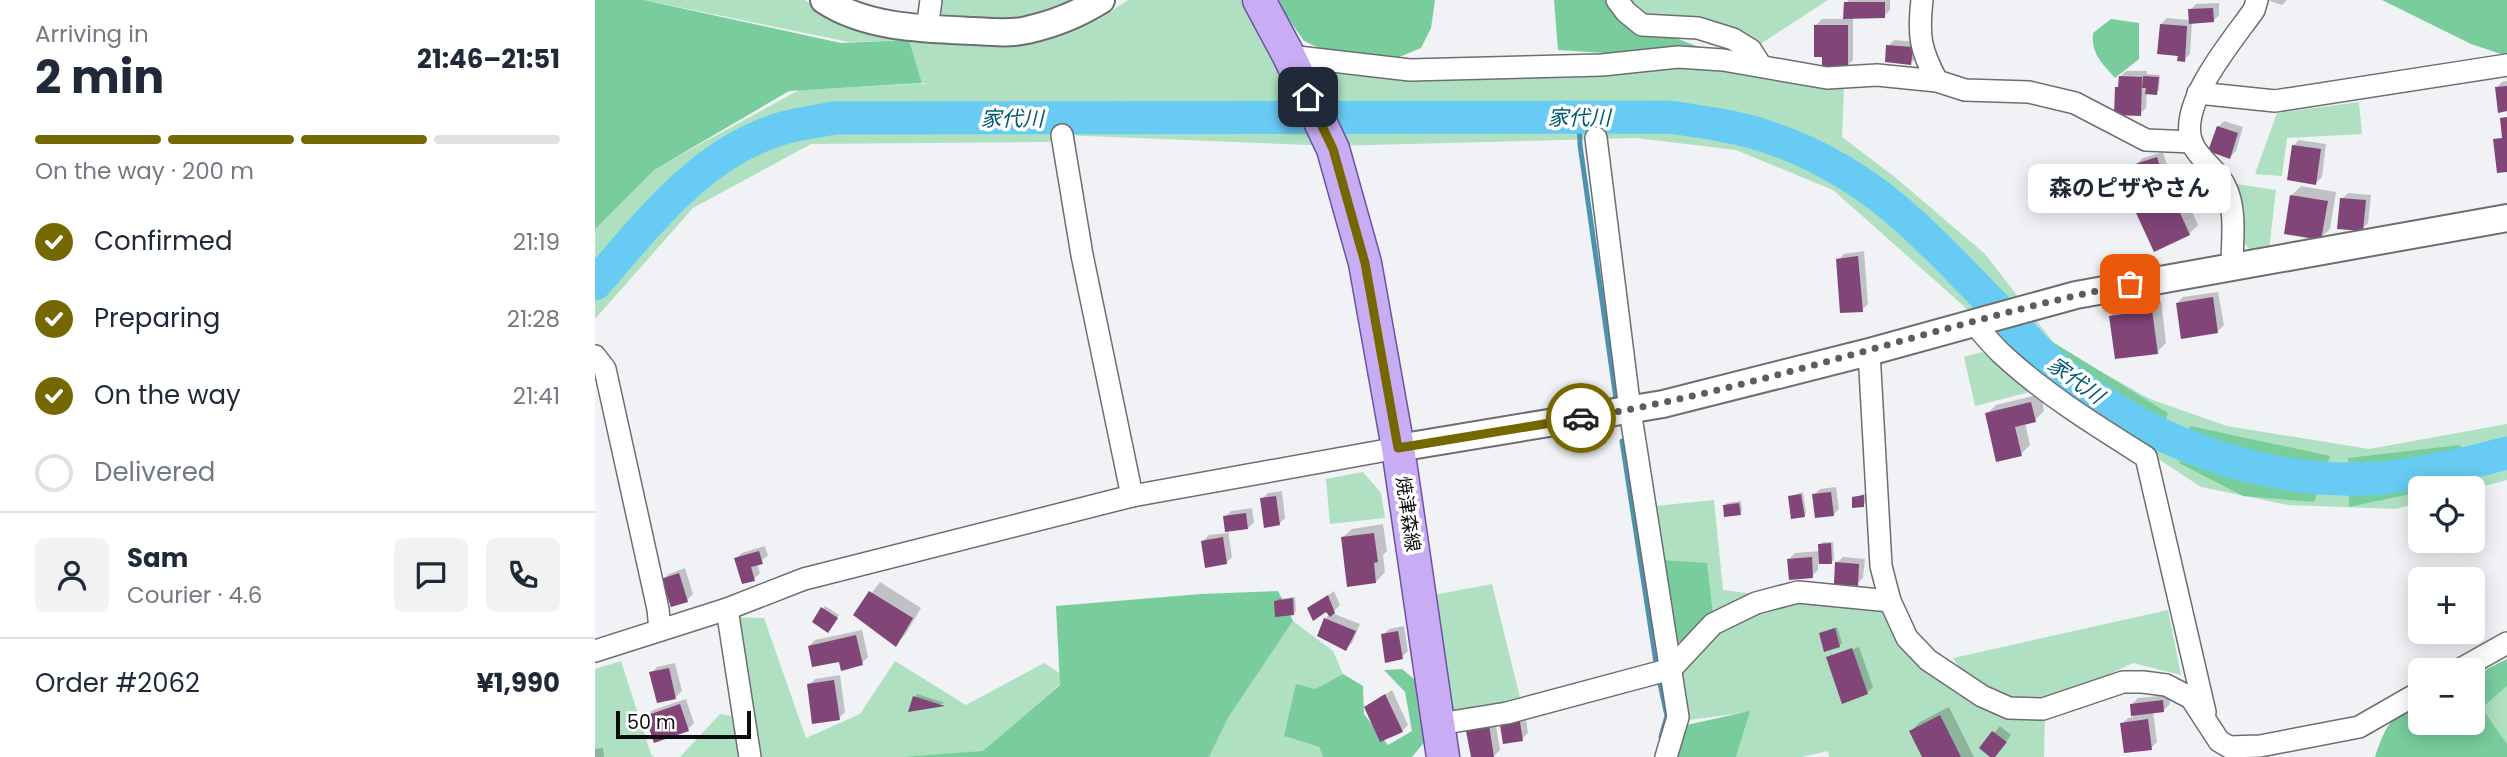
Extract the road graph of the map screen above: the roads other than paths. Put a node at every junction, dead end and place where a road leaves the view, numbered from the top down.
1 (824, 0) edge
2 (931, 0) edge
3 (1101, 0) edge
4 (1259, 0) edge
5 (1617, 0) edge
6 (1922, 0) edge
7 (2257, 0) edge
8 (927, 29) junction
9 (1289, 56) junction
10 (2507, 65) edge
11 (1761, 66) junction
12 (1937, 81) junction
13 (2198, 93) junction
14 (1062, 135) dead end
15 (1596, 138) dead end
16 (2192, 142) junction
17 (2507, 218) edge
18 (2232, 266) junction
19 (1982, 321) junction
20 (1869, 352) junction
21 (595, 356) edge
22 (1630, 410) junction
23 (1398, 448) junction
24 (1132, 496) junction
25 (1890, 601) junction
26 (727, 609) junction
27 (660, 631) junction
28 (2507, 643) edge
29 (595, 651) edge
30 (2480, 658) edge
31 (1668, 669) junction
32 (2408, 699) edge
33 (1439, 724) junction
34 (2214, 740) edge
35 (750, 757) edge
36 (1443, 757) edge
37 (1666, 757) edge

1 - 8 street
2 - 8 street
3 - 8 street
4 - 9 main road, 焼津森線
5 - 11 street
6 - 12 street
7 - 13 street
9 - 11 street
9 - 23 main road, 焼津森線
10 - 13 street
11 - 12 street
12 - 16 street
13 - 16 street
14 - 24 street
15 - 22 street
16 - 18 street
17 - 18 street
18 - 19 street
19 - 20 street
19 - 34 street
20 - 22 street
20 - 25 street
21 - 27 street
22 - 23 street
22 - 31 street
23 - 24 street
23 - 33 main road, 焼津森線
24 - 26 street
25 - 31 street
25 - 34 street
26 - 27 street
26 - 35 street
27 - 29 street
28 - 30 street
31 - 33 street
31 - 37 street
32 - 34 street
33 - 36 main road, 焼津森線

